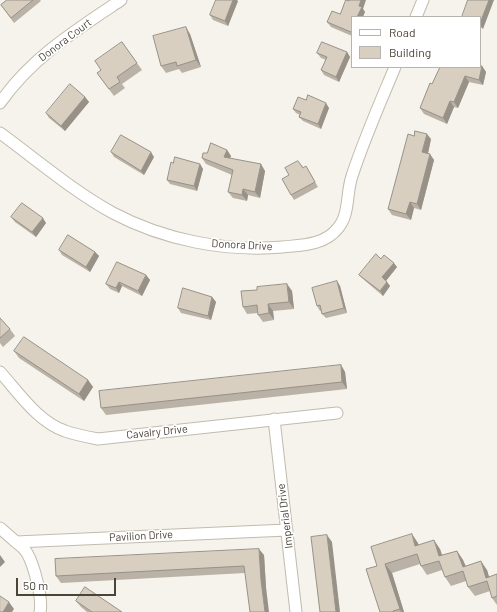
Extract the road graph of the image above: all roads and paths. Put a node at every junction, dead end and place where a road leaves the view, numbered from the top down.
1 (120, 0) edge
2 (423, 0) edge
3 (416, 16) edge
4 (395, 68) edge
5 (0, 103) edge
6 (0, 132) edge
7 (0, 372) edge
8 (337, 413) dead end
9 (274, 420) junction
10 (0, 528) edge
11 (287, 530) junction
12 (16, 542) junction
13 (41, 611) edge
14 (296, 612) edge

1 - 5 street, Donora Court
2 - 3 street
4 - 6 street, Donora Drive
7 - 9 street, Cavalry Drive
8 - 9 street, Cavalry Drive
9 - 11 street, Imperial Drive
10 - 12 street
11 - 12 street, Pavilion Drive
11 - 14 street, Imperial Drive
12 - 13 street

